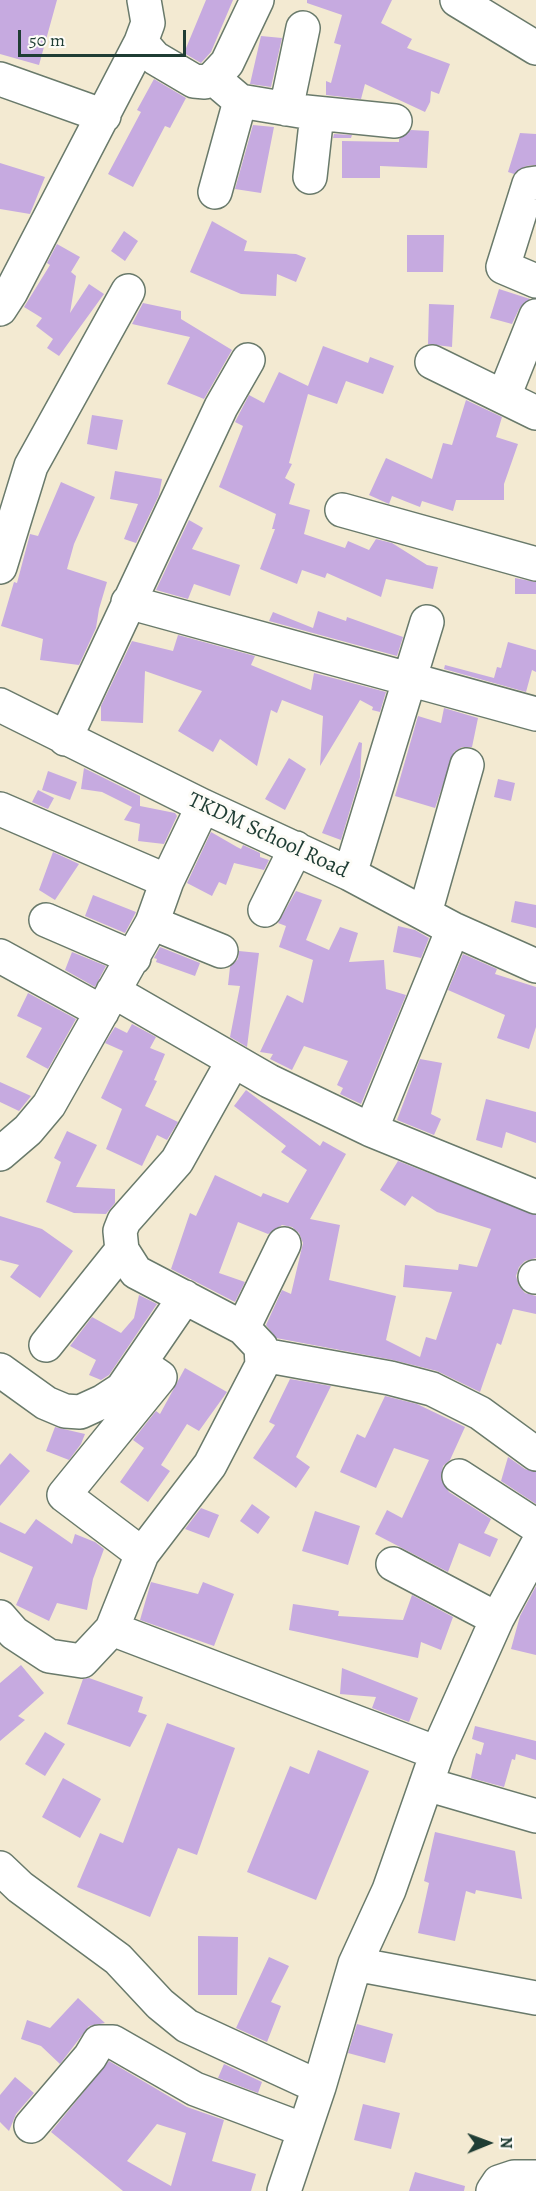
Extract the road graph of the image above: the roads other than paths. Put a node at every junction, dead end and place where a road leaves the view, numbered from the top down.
1 (144, 0) edge
2 (257, 0) edge
3 (457, 0) edge
4 (303, 28) dead end
5 (141, 42) junction
6 (536, 48) edge
7 (213, 78) junction
8 (0, 79) edge
9 (240, 101) junction
10 (302, 111) junction
11 (104, 116) junction
12 (395, 122) dead end
13 (310, 177) dead end
14 (536, 183) edge
15 (215, 192) dead end
16 (536, 280) edge
17 (128, 291) dead end
18 (0, 309) edge
19 (536, 316) edge
20 (248, 360) dead end
21 (432, 362) dead end
22 (504, 396) junction
23 (536, 413) edge
24 (342, 510) dead end
25 (536, 564) edge
26 (0, 567) edge
27 (128, 602) junction
28 (427, 622) dead end
29 (409, 680) junction
30 (0, 705) edge
31 (536, 714) edge
32 (65, 738) junction
33 (467, 765) dead end
34 (203, 806) junction
35 (0, 809) edge
36 (296, 848) junction
37 (350, 874) junction
38 (167, 881) junction
39 (265, 910) dead end
40 (425, 913) junction
41 (46, 920) dead end
42 (152, 923) junction
43 (453, 929) junction
44 (221, 951) dead end
45 (0, 957) edge
46 (134, 958) junction
47 (536, 966) edge
48 (107, 1002) junction
49 (233, 1061) junction
50 (371, 1130) junction
51 (0, 1154) edge
52 (536, 1197) edge
53 (284, 1244) dead end
54 (122, 1250) junction
55 (185, 1297) junction
56 (243, 1328) junction
57 (46, 1345) dead end
58 (263, 1355) junction
59 (141, 1364) junction
60 (0, 1370) edge
61 (536, 1454) edge
62 (459, 1476) dead end
63 (536, 1526) edge
64 (536, 1546) edge
65 (142, 1554) junction
66 (393, 1564) dead end
67 (498, 1619) junction
68 (112, 1629) junction
69 (5, 1632) edge
70 (436, 1753) junction
71 (426, 1784) junction
72 (536, 1816) edge
73 (0, 1868) edge
74 (355, 1964) junction
75 (536, 1998) edge
76 (319, 2087) junction
77 (31, 2126) dead end
78 (304, 2130) junction
79 (536, 2177) edge
80 (284, 2191) edge
81 (493, 2191) edge

1 - 5 street
2 - 7 street
3 - 6 street
4 - 10 street
5 - 7 street
5 - 11 street
7 - 9 street
8 - 11 street
9 - 10 street
9 - 15 street
10 - 12 street
10 - 13 street
11 - 18 street
14 - 16 street
17 - 26 street
19 - 22 street
20 - 27 street
21 - 22 street
22 - 23 street
24 - 25 street
27 - 29 street
27 - 32 street
28 - 29 street
29 - 31 street
29 - 37 street
30 - 32 street, TKDM School Road
32 - 34 street, TKDM School Road
33 - 40 street
34 - 36 street, TKDM School Road
34 - 38 street
35 - 38 street
36 - 37 street, TKDM School Road
36 - 39 street
37 - 40 street, TKDM School Road
38 - 42 street
40 - 43 street, TKDM School Road
41 - 46 street
42 - 44 street
42 - 46 street
43 - 47 street, TKDM School Road
43 - 50 street
45 - 48 street
46 - 48 street
48 - 49 street
48 - 51 street
49 - 50 street
49 - 54 street
50 - 52 street
53 - 56 street
54 - 55 street
54 - 57 street
55 - 56 street
55 - 59 street
56 - 58 street
58 - 61 street
58 - 65 street
59 - 60 street
59 - 65 street
62 - 63 street
64 - 67 street
65 - 68 street
66 - 67 street
67 - 70 street
68 - 69 street
68 - 70 street
70 - 71 street
71 - 72 street
71 - 74 street
73 - 76 street
74 - 75 street
74 - 76 street
76 - 78 street
77 - 78 street
78 - 80 street
79 - 81 street

